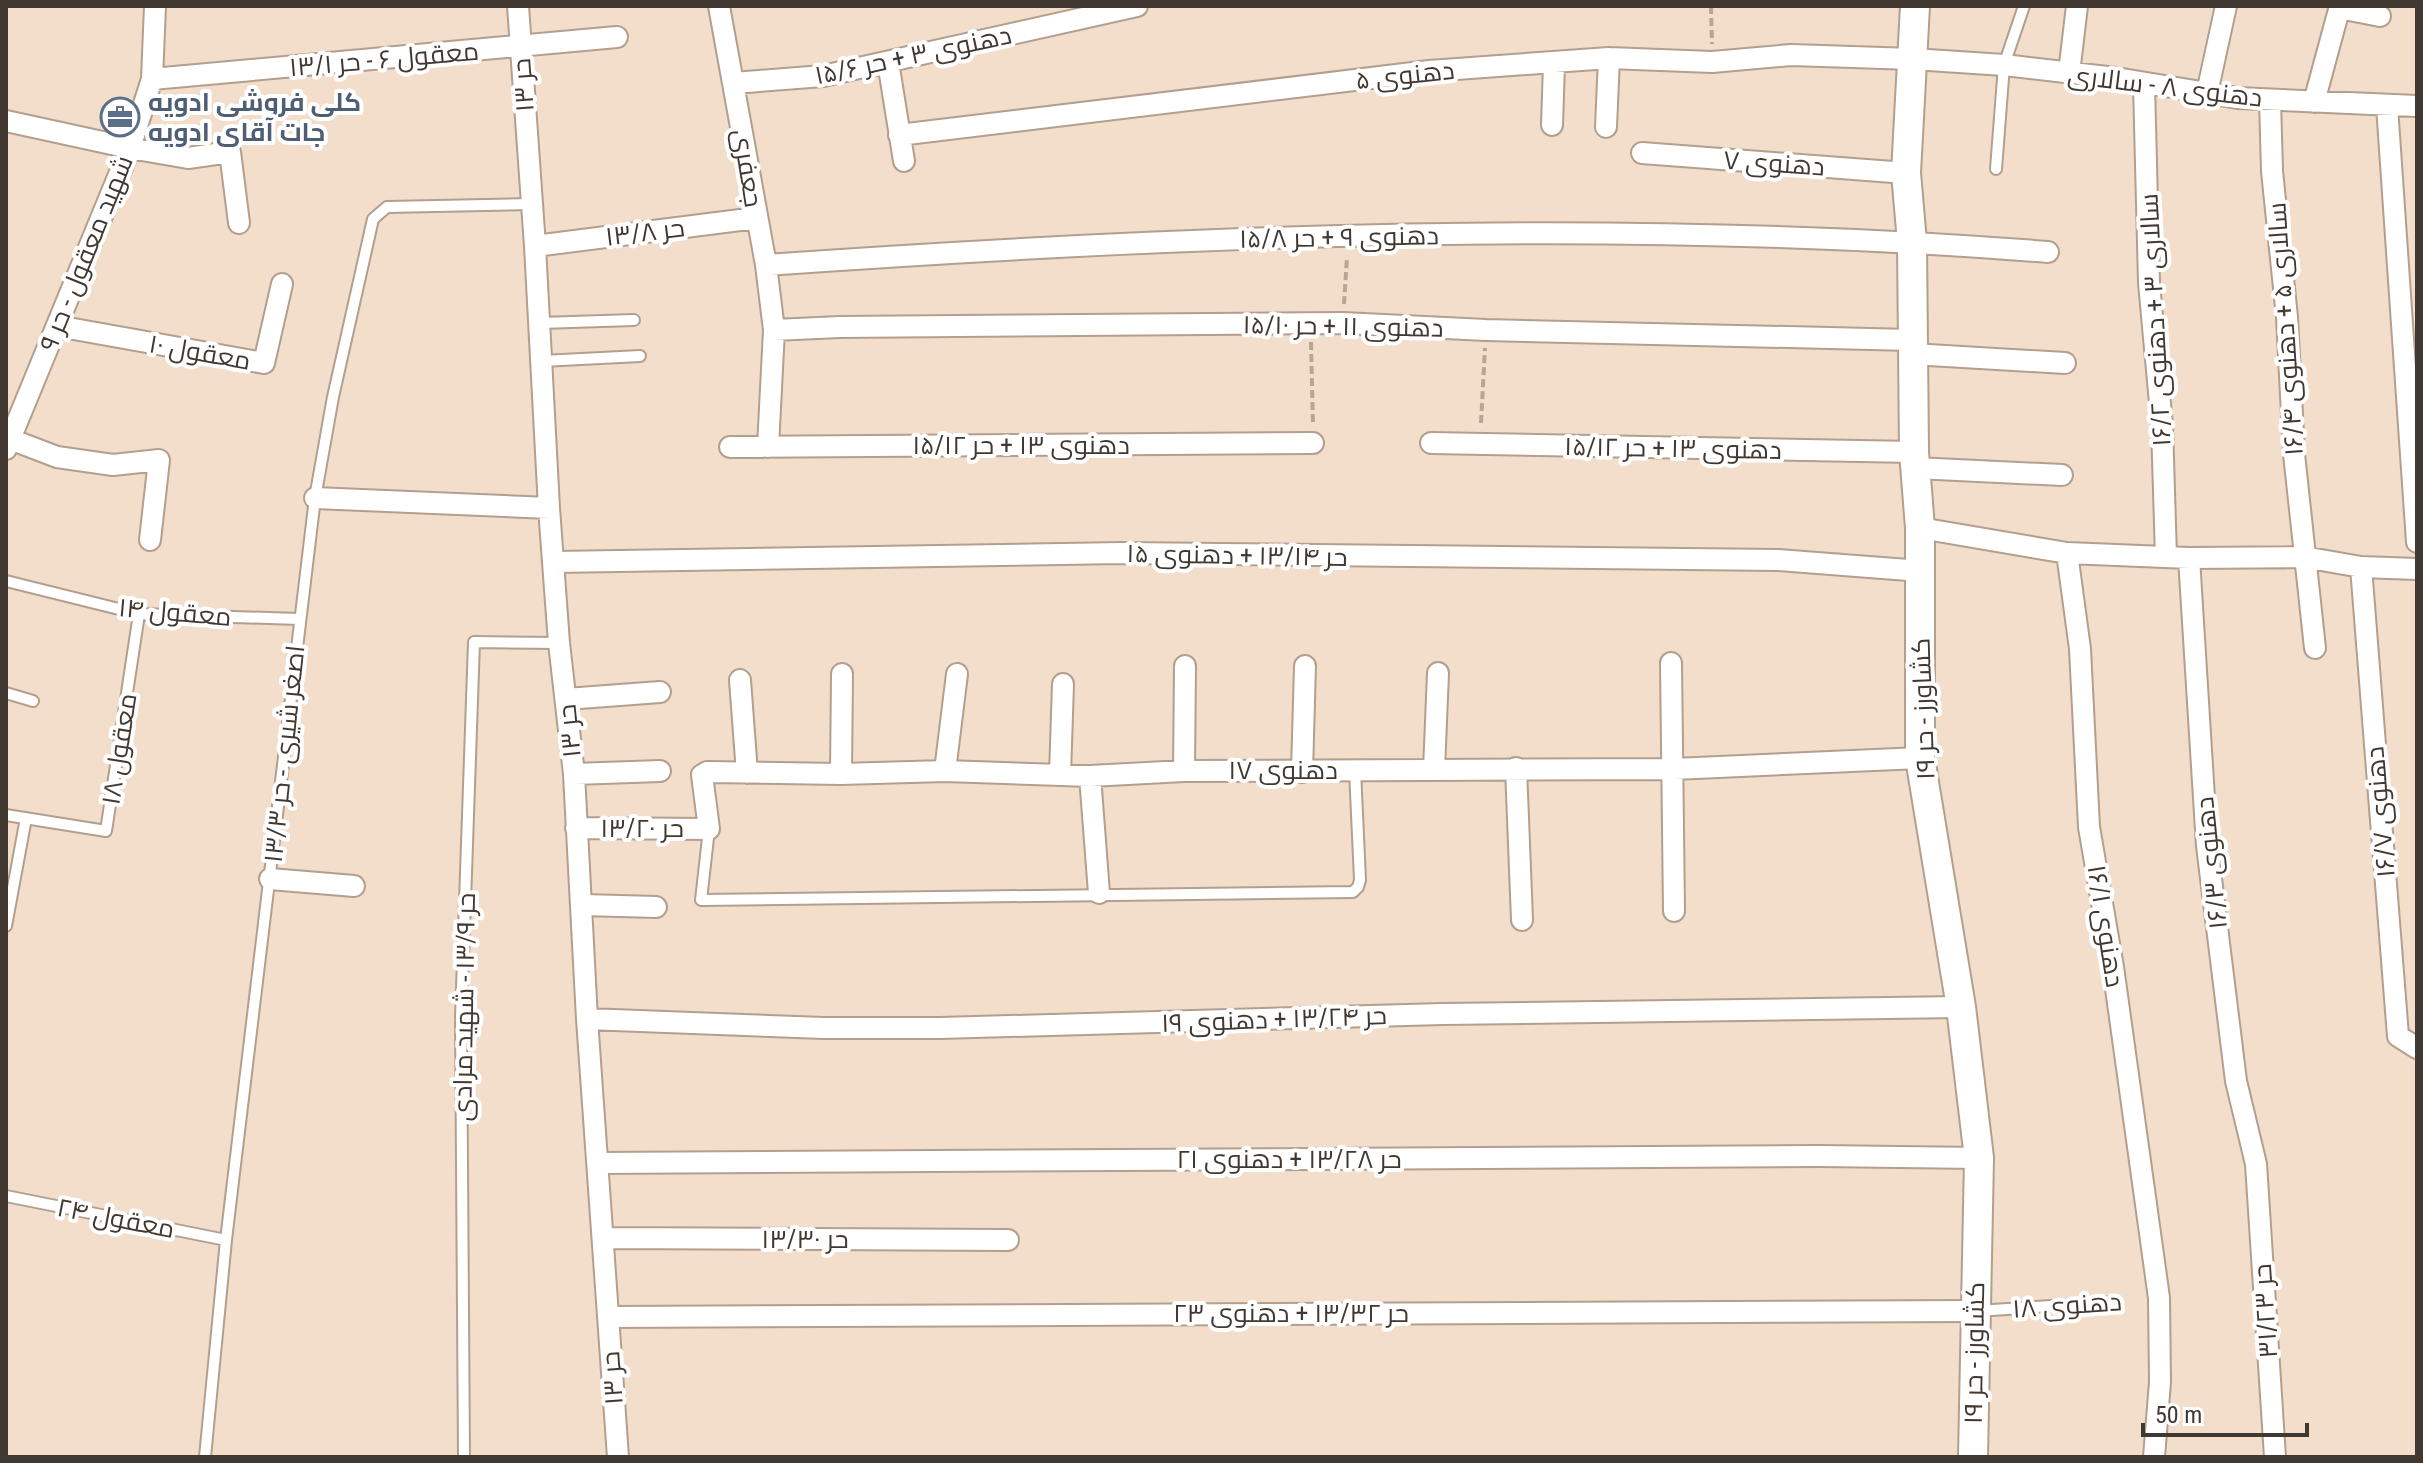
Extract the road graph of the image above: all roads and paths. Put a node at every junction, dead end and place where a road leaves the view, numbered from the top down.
1 (155, 6) edge
2 (518, 6) edge
3 (719, 6) edge
4 (1137, 6) edge
5 (1711, 6) edge
6 (1915, 6) edge
7 (2024, 6) edge
8 (2077, 6) edge
9 (2226, 6) edge
10 (2340, 7) edge
11 (2380, 16) dead end
12 (617, 37) dead end
13 (520, 47) junction
14 (1609, 58) junction
15 (1913, 59) junction
16 (888, 62) junction
17 (1712, 62) junction
18 (1554, 64) junction
19 (2004, 65) junction
20 (2069, 73) junction
21 (152, 79) junction
22 (734, 83) junction
23 (2144, 84) junction
24 (2207, 93) junction
25 (2270, 100) junction
26 (2314, 102) junction
27 (2387, 106) junction
28 (2417, 106) edge
29 (6, 121) edge
30 (1552, 125) dead end
31 (1606, 127) dead end
32 (899, 135) junction
33 (130, 148) junction
34 (1642, 153) dead end
35 (904, 161) dead end
36 (1996, 169) dead end
37 (1906, 173) junction
38 (532, 204) junction
39 (756, 218) junction
40 (239, 223) dead end
41 (1348, 235) junction
42 (1912, 242) junction
43 (535, 246) junction
44 (2048, 252) dead end
45 (766, 265) junction
46 (282, 284) dead end
47 (634, 320) dead end
48 (540, 323) junction
49 (1310, 323) junction
50 (1343, 323) junction
51 (57, 326) junction
52 (774, 330) junction
53 (1486, 330) junction
54 (1912, 347) junction
55 (640, 356) dead end
56 (542, 361) junction
57 (2065, 363) dead end
58 (1313, 443) joint
59 (1431, 443) dead end
60 (8, 444) edge
61 (1480, 444) junction
62 (730, 447) dead end
63 (768, 447) junction
64 (1915, 460) junction
65 (2062, 475) dead end
66 (315, 498) junction
67 (549, 508) junction
68 (1920, 528) junction
69 (150, 540) dead end
70 (2417, 542) edge
71 (2067, 553) junction
72 (2166, 557) junction
73 (2304, 557) junction
74 (2189, 558) junction
75 (554, 562) junction
76 (2361, 567) junction
77 (2417, 569) edge
78 (1921, 571) junction
79 (6, 581) edge
80 (139, 614) junction
81 (299, 619) junction
82 (559, 643) junction
83 (2315, 648) dead end
84 (1671, 663) dead end
85 (1185, 666) dead end
86 (1305, 666) dead end
87 (1438, 673) dead end
88 (842, 674) dead end
89 (957, 674) dead end
90 (740, 680) dead end
91 (1063, 684) dead end
92 (660, 692) dead end
93 (6, 693) edge
94 (566, 699) junction
95 (33, 701) dead end
96 (1920, 758) junction
97 (1516, 768) junction
98 (1674, 769) junction
99 (1355, 770) junction
100 (1434, 770) junction
101 (660, 771) dead end
102 (945, 771) junction
103 (1184, 771) junction
104 (1302, 772) junction
105 (747, 773) junction
106 (574, 774) junction
107 (841, 774) junction
108 (1060, 775) junction
109 (1090, 776) junction
110 (6, 815) edge
111 (26, 818) junction
112 (576, 828) junction
113 (709, 829) junction
114 (270, 879) junction
115 (354, 886) dead end
116 (1099, 893) junction
117 (583, 905) junction
118 (656, 907) dead end
119 (1674, 911) dead end
120 (1522, 920) dead end
121 (6, 926) edge
122 (1961, 1007) junction
123 (587, 1019) junction
124 (2417, 1048) edge
125 (1979, 1158) junction
126 (598, 1163) junction
127 (2256, 1164) joint
128 (6, 1198) edge
129 (603, 1238) junction
130 (226, 1240) junction
131 (1008, 1240) dead end
132 (2110, 1302) dead end
133 (1975, 1311) junction
134 (608, 1317) junction
135 (205, 1457) edge
136 (464, 1457) edge
137 (618, 1457) edge
138 (1973, 1457) edge
139 (2154, 1457) edge
140 (2275, 1457) edge

1 - 21 street, شهید معقول - حر ۹
2 - 13 street, حر ۱۳
3 - 22 street, جعفری
4 - 16 street, دهنوی ۳ + حر ۱۵/۶
5 - 17 path
6 - 15 street, کشاورز - حر ۱۹
7 - 19 lane
8 - 20 street
9 - 24 street
10 - 11 street
10 - 26 street
12 - 13 street, معقول ۶ - حر ۱۳/۱
13 - 21 street, معقول ۶ - حر ۱۳/۱
13 - 38 street, حر ۱۳
14 - 17 street, دهنوی ۵
14 - 18 street, دهنوی ۵
14 - 31 street
15 - 17 street, دهنوی ۵
15 - 19 street, دهنوی ۸ - سالاری
15 - 37 street, کشاورز - حر ۱۹
16 - 22 street, دهنوی ۳ + حر ۱۵/۶
16 - 32 street
18 - 30 street
18 - 32 street, دهنوی ۵
19 - 20 street, دهنوی ۸ - سالاری
19 - 36 lane
20 - 23 street, دهنوی ۸ - سالاری
21 - 33 street, شهید معقول - حر ۹
22 - 39 street, جعفری
23 - 24 street, دهنوی ۸ - سالاری
23 - 72 street, سالاری ۳ + دهنوی ۱۶/۲
24 - 25 street, دهنوی ۸ - سالاری
25 - 26 street, دهنوی ۸ - سالاری
25 - 73 street, سالاری ۵ + دهنوی ۱۶/۴
26 - 27 street, دهنوی ۸ - سالاری
27 - 28 street, دهنوی ۸ - سالاری
27 - 70 street
29 - 33 street
32 - 35 street
33 - 40 street
33 - 51 street, شهید معقول - حر ۹
34 - 37 street, دهنوی ۷
37 - 42 street, کشاورز - حر ۱۹
38 - 43 street, حر ۱۳
38 - 66 lane, اصغر شیری - حر ۱۳/۳
39 - 43 street, حر ۱۳/۸
39 - 45 street, جعفری
41 - 42 street, دهنوی ۹ + حر ۱۵/۸
41 - 45 street, دهنوی ۹ + حر ۱۵/۸
41 - 50 path
42 - 44 street, دهنوی ۹ + حر ۱۵/۸
42 - 54 street, کشاورز - حر ۱۹
43 - 48 street, حر ۱۳
45 - 52 street, جعفری
46 - 51 street, معقول ۱۰
47 - 48 lane
48 - 56 street, حر ۱۳
49 - 50 street, دهنوی ۱۱ + حر ۱۵/۱۰
49 - 52 street, دهنوی ۱۱ + حر ۱۵/۱۰
49 - 58 path
50 - 53 street, دهنوی ۱۱ + حر ۱۵/۱۰
51 - 60 street, شهید معقول - حر ۹
52 - 63 street, جعفری
53 - 54 street, دهنوی ۱۱ + حر ۱۵/۱۰
53 - 61 path
54 - 57 street, دهنوی ۱۱ + حر ۱۵/۱۰
54 - 64 street, کشاورز - حر ۱۹
55 - 56 lane
56 - 67 street, حر ۱۳
58 - 63 street, دهنوی ۱۳ + حر ۱۵/۱۲
59 - 61 street, دهنوی ۱۳ + حر ۱۵/۱۲
60 - 69 street
61 - 64 street, دهنوی ۱۳ + حر ۱۵/۱۲
62 - 63 street, دهنوی ۱۳ + حر ۱۵/۱۲
64 - 65 street, دهنوی ۱۳ + حر ۱۵/۱۲
64 - 68 street, کشاورز - حر ۱۹
66 - 67 street
66 - 81 lane, اصغر شیری - حر ۱۳/۳
67 - 75 street, حر ۱۳
68 - 71 street
68 - 78 street, کشاورز - حر ۱۹
71 - 72 street
71 - 139 street, دهنوی ۱۶/۱
72 - 74 street
73 - 74 street
73 - 76 street
73 - 83 street, سالاری ۵ + دهنوی ۱۶/۴
74 - 127 street, دهنوی ۱۶/۳
75 - 78 street, حر ۱۳/۱۴ + دهنوی ۱۵
75 - 82 street, حر ۱۳
76 - 77 street
76 - 124 street, دهنوی ۱۶/۷
78 - 96 street, کشاورز - حر ۱۹
79 - 80 lane, معقول ۱۴
80 - 81 lane, معقول ۱۴
80 - 111 lane, معقول ۱۸
81 - 114 lane, اصغر شیری - حر ۱۳/۳
82 - 94 street, حر ۱۳
82 - 136 lane, حر ۱۳/۹ - شهید مرادی
84 - 98 street
85 - 103 street
86 - 104 street
87 - 100 street
88 - 107 street
89 - 102 street
90 - 105 street
91 - 108 street
92 - 94 street
93 - 95 lane
94 - 106 street, حر ۱۳
96 - 98 street, دهنوی ۱۷
96 - 122 street, کشاورز - حر ۱۹
97 - 98 street, دهنوی ۱۷
97 - 100 street, دهنوی ۱۷
97 - 120 street
98 - 119 street
99 - 100 street, دهنوی ۱۷
99 - 104 street, دهنوی ۱۷
99 - 116 lane
101 - 106 street
102 - 107 street, دهنوی ۱۷
102 - 108 street, دهنوی ۱۷
103 - 104 street, دهنوی ۱۷
103 - 109 street, دهنوی ۱۷
105 - 107 street, دهنوی ۱۷
105 - 113 street, دهنوی ۱۷
106 - 112 street, حر ۱۳
108 - 109 street, دهنوی ۱۷
109 - 116 street
110 - 111 lane, معقول ۱۸
111 - 121 lane
112 - 113 street, حر ۱۳/۲۰
112 - 117 street, حر ۱۳
113 - 116 lane
114 - 115 street
114 - 130 lane, اصغر شیری - حر ۱۳/۳
117 - 118 street
117 - 123 street, حر ۱۳
122 - 123 street, حر ۱۳/۲۴ + دهنوی ۱۹
122 - 125 street, کشاورز - حر ۱۹
123 - 126 street, حر ۱۳
125 - 126 street, حر ۱۳/۲۸ + دهنوی ۲۱
125 - 133 street, کشاورز - حر ۱۹
126 - 129 street, حر ۱۳
127 - 140 street, حر ۳۱/۲۳
128 - 130 lane, معقول ۲۴
129 - 131 street, حر ۱۳/۳۰
129 - 134 street, حر ۱۳
130 - 135 lane, اصغر شیری - حر ۱۳/۳
132 - 133 lane, دهنوی ۱۸
133 - 134 street, حر ۱۳/۳۲ + دهنوی ۲۳
133 - 138 street, کشاورز - حر ۱۹
134 - 137 street, حر ۱۳

